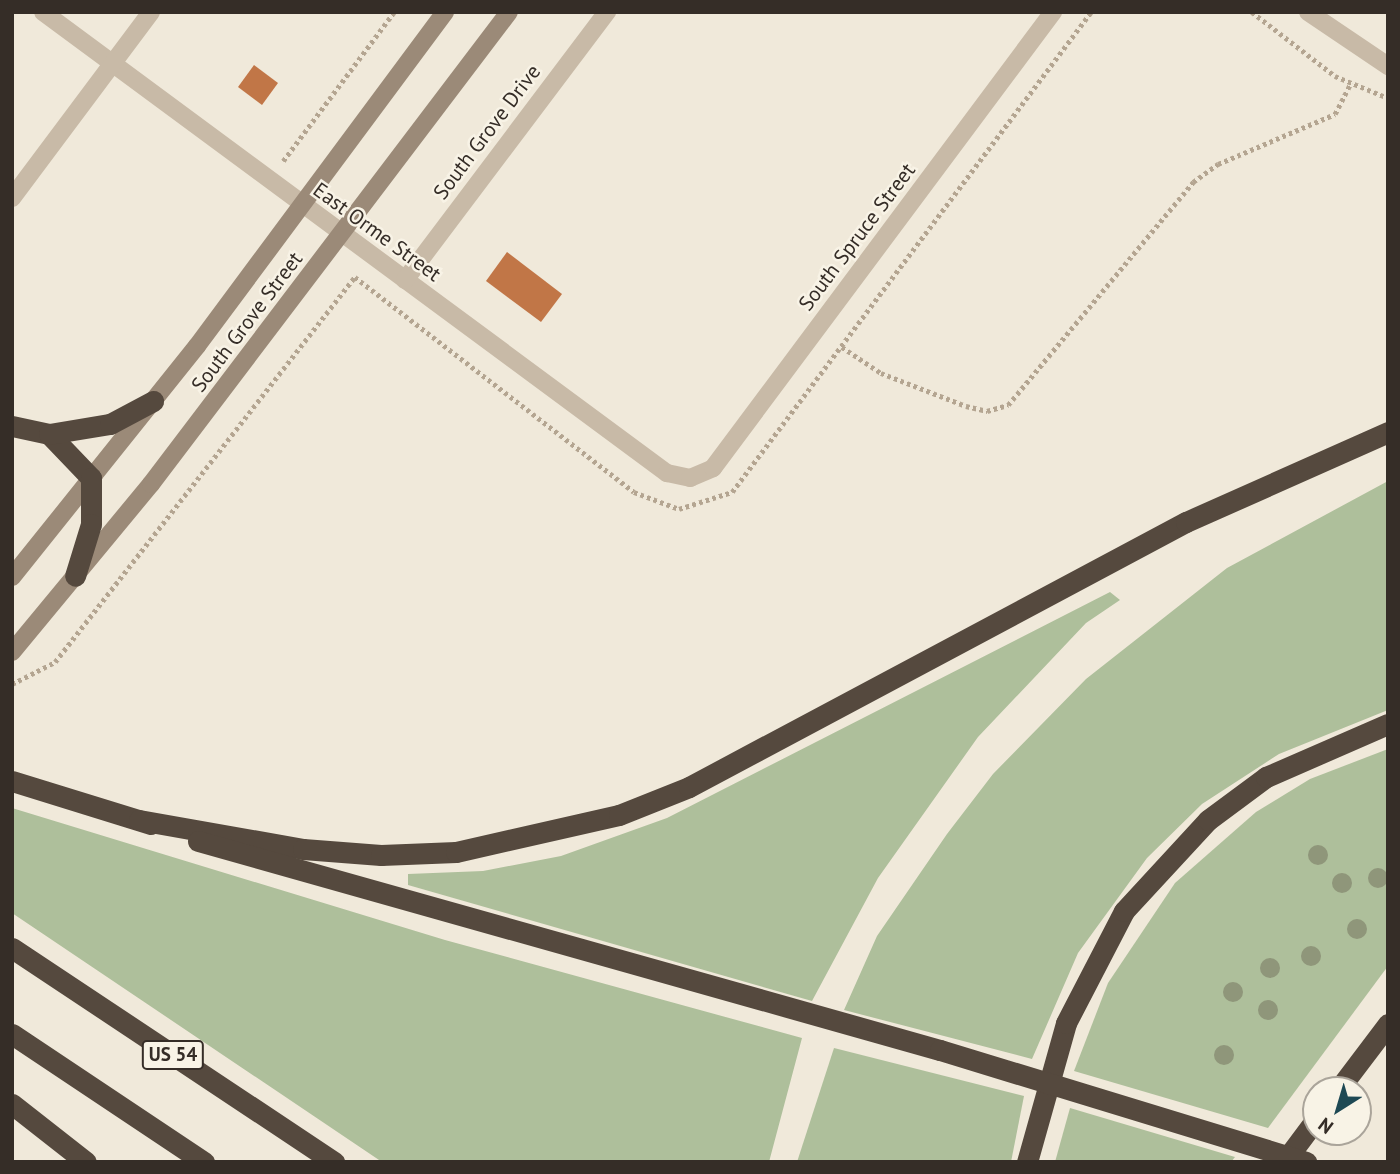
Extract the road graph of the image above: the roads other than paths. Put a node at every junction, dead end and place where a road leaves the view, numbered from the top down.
1 (43, 12) edge
2 (151, 12) edge
3 (445, 12) edge
4 (509, 12) edge
5 (607, 12) edge
6 (1054, 12) edge
7 (1308, 12) edge
8 (113, 64) junction
9 (1388, 66) edge
10 (12, 198) edge
11 (302, 204) junction
12 (342, 234) junction
13 (405, 280) junction
14 (153, 401) junction
15 (12, 426) edge
16 (1388, 432) edge
17 (49, 434) junction
18 (92, 478) junction
19 (690, 478) joint
20 (12, 576) edge
21 (75, 576) junction
22 (12, 652) edge
23 (1388, 724) edge
24 (12, 780) edge
25 (139, 820) junction
26 (12, 948) edge
27 (1388, 1024) edge
28 (12, 1034) edge
29 (1349, 1076) edge
30 (12, 1104) edge
31 (1302, 1138) edge
32 (86, 1162) edge
33 (204, 1162) edge
34 (334, 1162) edge
35 (1027, 1162) edge
36 (1284, 1162) edge
37 (1306, 1162) edge

1 - 8 street, East Orme Street
2 - 8 street
3 - 11 street, South Grove Street
4 - 12 street, South Grove Street
5 - 13 street, South Grove Drive
6 - 19 street, South Spruce Street
7 - 9 street
8 - 10 street
8 - 11 street, East Orme Street
11 - 12 street, East Orme Street
11 - 14 street, South Grove Street
12 - 13 street, East Orme Street
12 - 21 street, South Grove Street
13 - 19 street, East Orme Street
14 - 17 highway
14 - 18 street, South Grove Street
15 - 17 highway
16 - 25 highway
17 - 18 highway
18 - 20 street, South Grove Street
18 - 21 highway
21 - 22 street, South Grove Street
23 - 35 highway
24 - 25 highway
25 - 37 highway, bridge
26 - 34 highway, US 54
27 - 29 highway
28 - 33 highway
30 - 32 highway
31 - 36 highway

